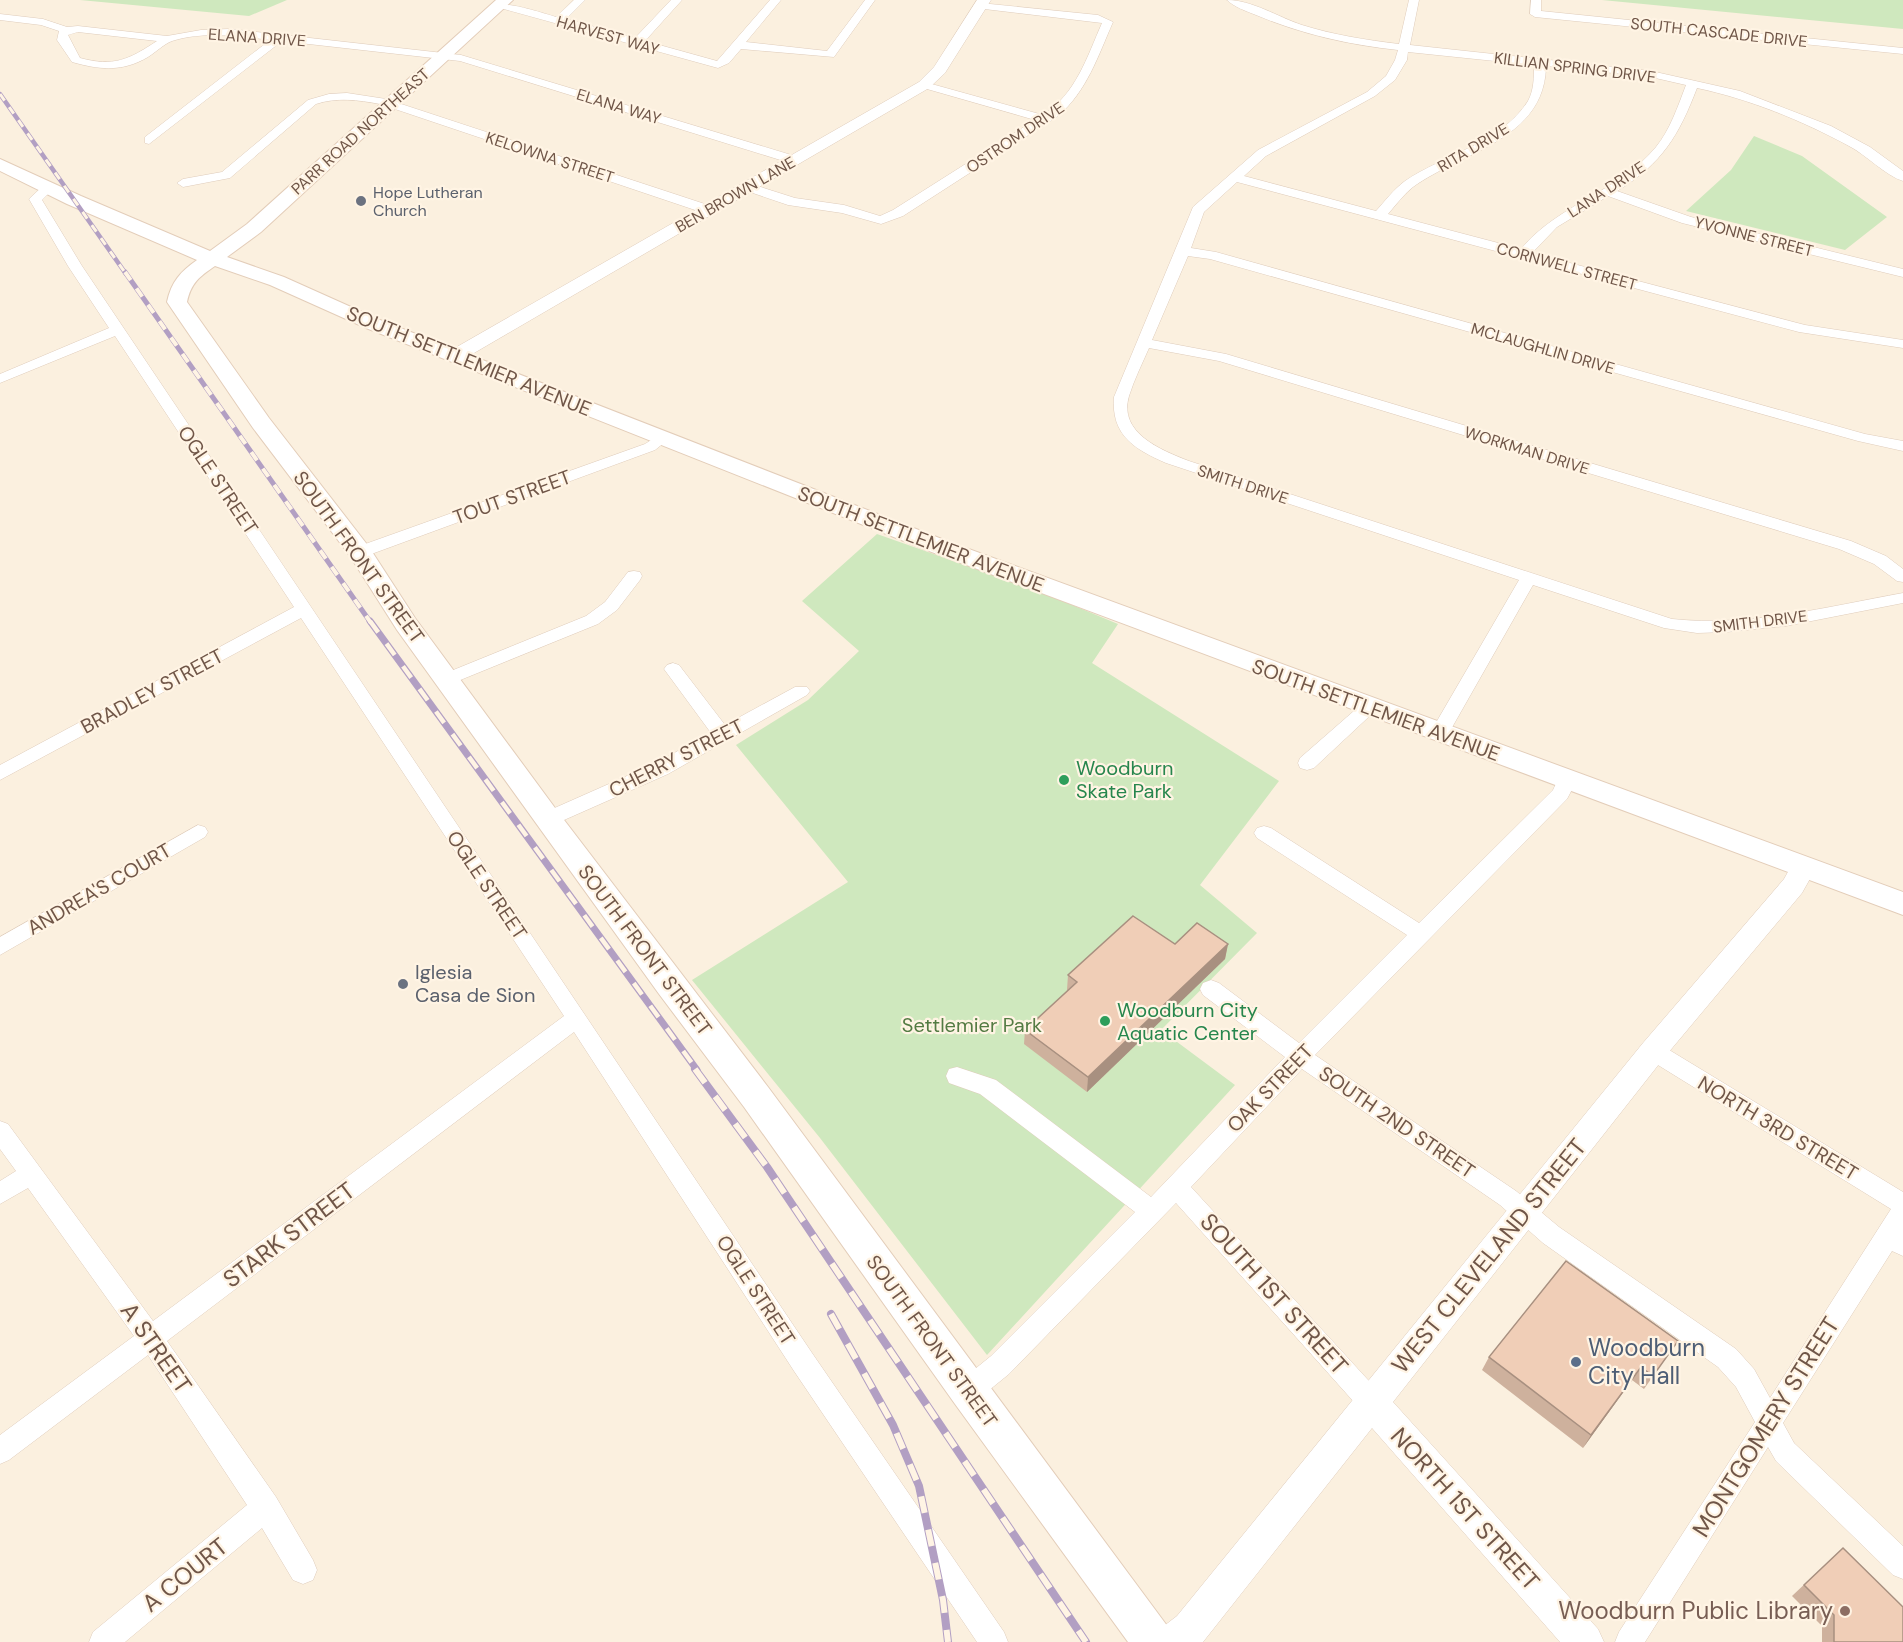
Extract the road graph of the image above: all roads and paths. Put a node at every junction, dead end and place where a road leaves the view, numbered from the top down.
1 (579, 0) edge
2 (677, 0) edge
3 (776, 0) edge
4 (870, 0) edge
5 (1232, 0) edge
6 (1414, 0) edge
7 (1536, 0) edge
8 (502, 3) edge
9 (982, 3) edge
10 (0, 17) edge
11 (559, 20) junction
12 (66, 30) junction
13 (280, 37) junction
14 (166, 39) junction
15 (637, 43) junction
16 (739, 45) junction
17 (1403, 47) junction
18 (1903, 51) edge
19 (443, 56) junction
20 (1540, 62) junction
21 (1693, 82) junction
22 (924, 85) junction
23 (391, 104) junction
24 (1045, 119) junction
25 (149, 140) dead end
26 (794, 160) junction
27 (0, 164) edge
28 (1233, 177) junction
29 (1903, 177) edge
30 (183, 183) dead end
31 (748, 187) junction
32 (48, 188) junction
33 (1606, 191) junction
34 (709, 210) junction
35 (1379, 216) junction
36 (1184, 251) junction
37 (1524, 254) junction
38 (212, 258) junction
39 (1903, 273) edge
40 (117, 330) junction
41 (1144, 343) junction
42 (1903, 344) edge
43 (455, 356) junction
44 (0, 379) edge
45 (662, 438) junction
46 (1903, 446) edge
47 (360, 552) junction
48 (634, 576) dead end
49 (1903, 577) edge
50 (1528, 579) junction
51 (1903, 598) edge
52 (304, 609) junction
53 (673, 669) dead end
54 (447, 679) junction
55 (801, 692) dead end
56 (1369, 707) junction
57 (1439, 734) junction
58 (723, 736) junction
59 (1307, 763) dead end
60 (0, 773) edge
61 (1567, 780) junction
62 (548, 819) junction
63 (198, 832) dead end
64 (1264, 833) dead end
65 (1803, 868) junction
66 (1903, 904) edge
67 (1422, 935) junction
68 (0, 947) edge
69 (1211, 989) dead end
70 (577, 1018) junction
71 (1653, 1051) junction
72 (1300, 1056) junction
73 (957, 1076) dead end
74 (0, 1131) edge
75 (31, 1174) junction
76 (1176, 1187) junction
77 (0, 1194) edge
78 (1903, 1204) edge
79 (1152, 1211) junction
80 (1903, 1212) edge
81 (1525, 1213) junction
82 (1896, 1240) edge
83 (150, 1339) junction
84 (968, 1391) junction
85 (1371, 1402) junction
86 (1769, 1422) junction
87 (0, 1450) edge
88 (266, 1507) junction
89 (1903, 1565) edge
90 (303, 1570) dead end
91 (103, 1642) edge
92 (994, 1642) edge
93 (1153, 1642) edge
94 (1173, 1642) edge
95 (1585, 1642) edge
96 (1629, 1642) edge

1 - 11 street
2 - 15 street
3 - 16 street
4 - 16 street
5 - 17 street, KILLIAN SPRING DRIVE
6 - 17 street, SMITH DRIVE
7 - 18 street, SOUTH CASCADE DRIVE
8 - 11 street, HARVEST WAY
8 - 19 main road, PARR ROAD NORTHEAST
9 - 22 street, BEN BROWN LANE
9 - 24 street, OSTROM DRIVE
10 - 12 street, ELANA DRIVE
11 - 15 street, HARVEST WAY
12 - 14 street, ELANA DRIVE
12 - 14 street
13 - 14 street, ELANA DRIVE
13 - 19 street, ELANA DRIVE
13 - 25 street
15 - 16 street, HARVEST WAY
17 - 20 street, KILLIAN SPRING DRIVE
17 - 28 street, SMITH DRIVE
19 - 23 main road, PARR ROAD NORTHEAST
19 - 26 street, ELANA WAY
20 - 21 street, KILLIAN SPRING DRIVE
20 - 35 street, RITA DRIVE
21 - 29 street, KILLIAN SPRING DRIVE
21 - 33 street, LANA DRIVE
22 - 24 street
22 - 26 street, BEN BROWN LANE
23 - 30 street, KELOWNA STREET
23 - 34 street, KELOWNA STREET
23 - 38 main road, PARR ROAD NORTHEAST
24 - 31 street, OSTROM DRIVE
26 - 31 street, BEN BROWN LANE
27 - 32 main road, SOUTH SETTLEMIER AVENUE
28 - 35 street, CORNWELL STREET
28 - 36 street, SMITH DRIVE
31 - 34 street, BEN BROWN LANE
32 - 38 main road, SOUTH SETTLEMIER AVENUE
32 - 40 street, OGLE STREET
33 - 37 street, LANA DRIVE
33 - 39 street, YVONNE STREET
34 - 43 street, BEN BROWN LANE
35 - 37 street, CORNWELL STREET
36 - 41 street, SMITH DRIVE
36 - 46 street, MCLAUGHLIN DRIVE
37 - 42 street, CORNWELL STREET
38 - 43 main road, SOUTH SETTLEMIER AVENUE
38 - 47 main road, SOUTH FRONT STREET
40 - 44 street
40 - 52 street, OGLE STREET
41 - 49 street, WORKMAN DRIVE
41 - 50 street, SMITH DRIVE
43 - 45 main road, SOUTH SETTLEMIER AVENUE
45 - 47 street, TOUT STREET
45 - 56 main road, SOUTH SETTLEMIER AVENUE
47 - 54 main road, SOUTH FRONT STREET
48 - 54 street
50 - 51 street, SMITH DRIVE
50 - 57 street
52 - 60 street, BRADLEY STREET
52 - 70 street, OGLE STREET
53 - 58 street
54 - 62 main road, SOUTH FRONT STREET
55 - 58 street, CHERRY STREET
56 - 57 main road, SOUTH SETTLEMIER AVENUE
56 - 59 street
57 - 61 main road, SOUTH SETTLEMIER AVENUE
58 - 62 street, CHERRY STREET
61 - 65 main road, SOUTH SETTLEMIER AVENUE
61 - 67 street, OAK STREET
62 - 84 main road, SOUTH FRONT STREET
63 - 68 street, ANDREA'S COURT
64 - 67 street
65 - 66 main road, SOUTH SETTLEMIER AVENUE
65 - 71 street, WEST CLEVELAND STREET
67 - 72 street, OAK STREET
69 - 72 street, SOUTH 2ND STREET
70 - 83 street, STARK STREET
70 - 92 street, OGLE STREET
71 - 78 street, NORTH 3RD STREET
71 - 81 street, WEST CLEVELAND STREET
72 - 76 street, OAK STREET
72 - 81 street, SOUTH 2ND STREET
73 - 79 street
74 - 75 street, A STREET
75 - 77 street
75 - 83 street, A STREET
76 - 79 street, OAK STREET
76 - 85 street, SOUTH 1ST STREET
79 - 84 street, OAK STREET
80 - 82 street, MONTGOMERY STREET
81 - 85 street, WEST CLEVELAND STREET
81 - 86 street, SOUTH 2ND STREET
82 - 86 street, MONTGOMERY STREET
83 - 87 street, STARK STREET
83 - 88 street, A STREET
84 - 93 main road, SOUTH FRONT STREET
85 - 94 street, WEST CLEVELAND STREET
85 - 95 street, NORTH 1ST STREET
86 - 89 street, SOUTH 2ND STREET
86 - 96 street, MONTGOMERY STREET
88 - 90 street, A STREET
88 - 91 street, A COURT

